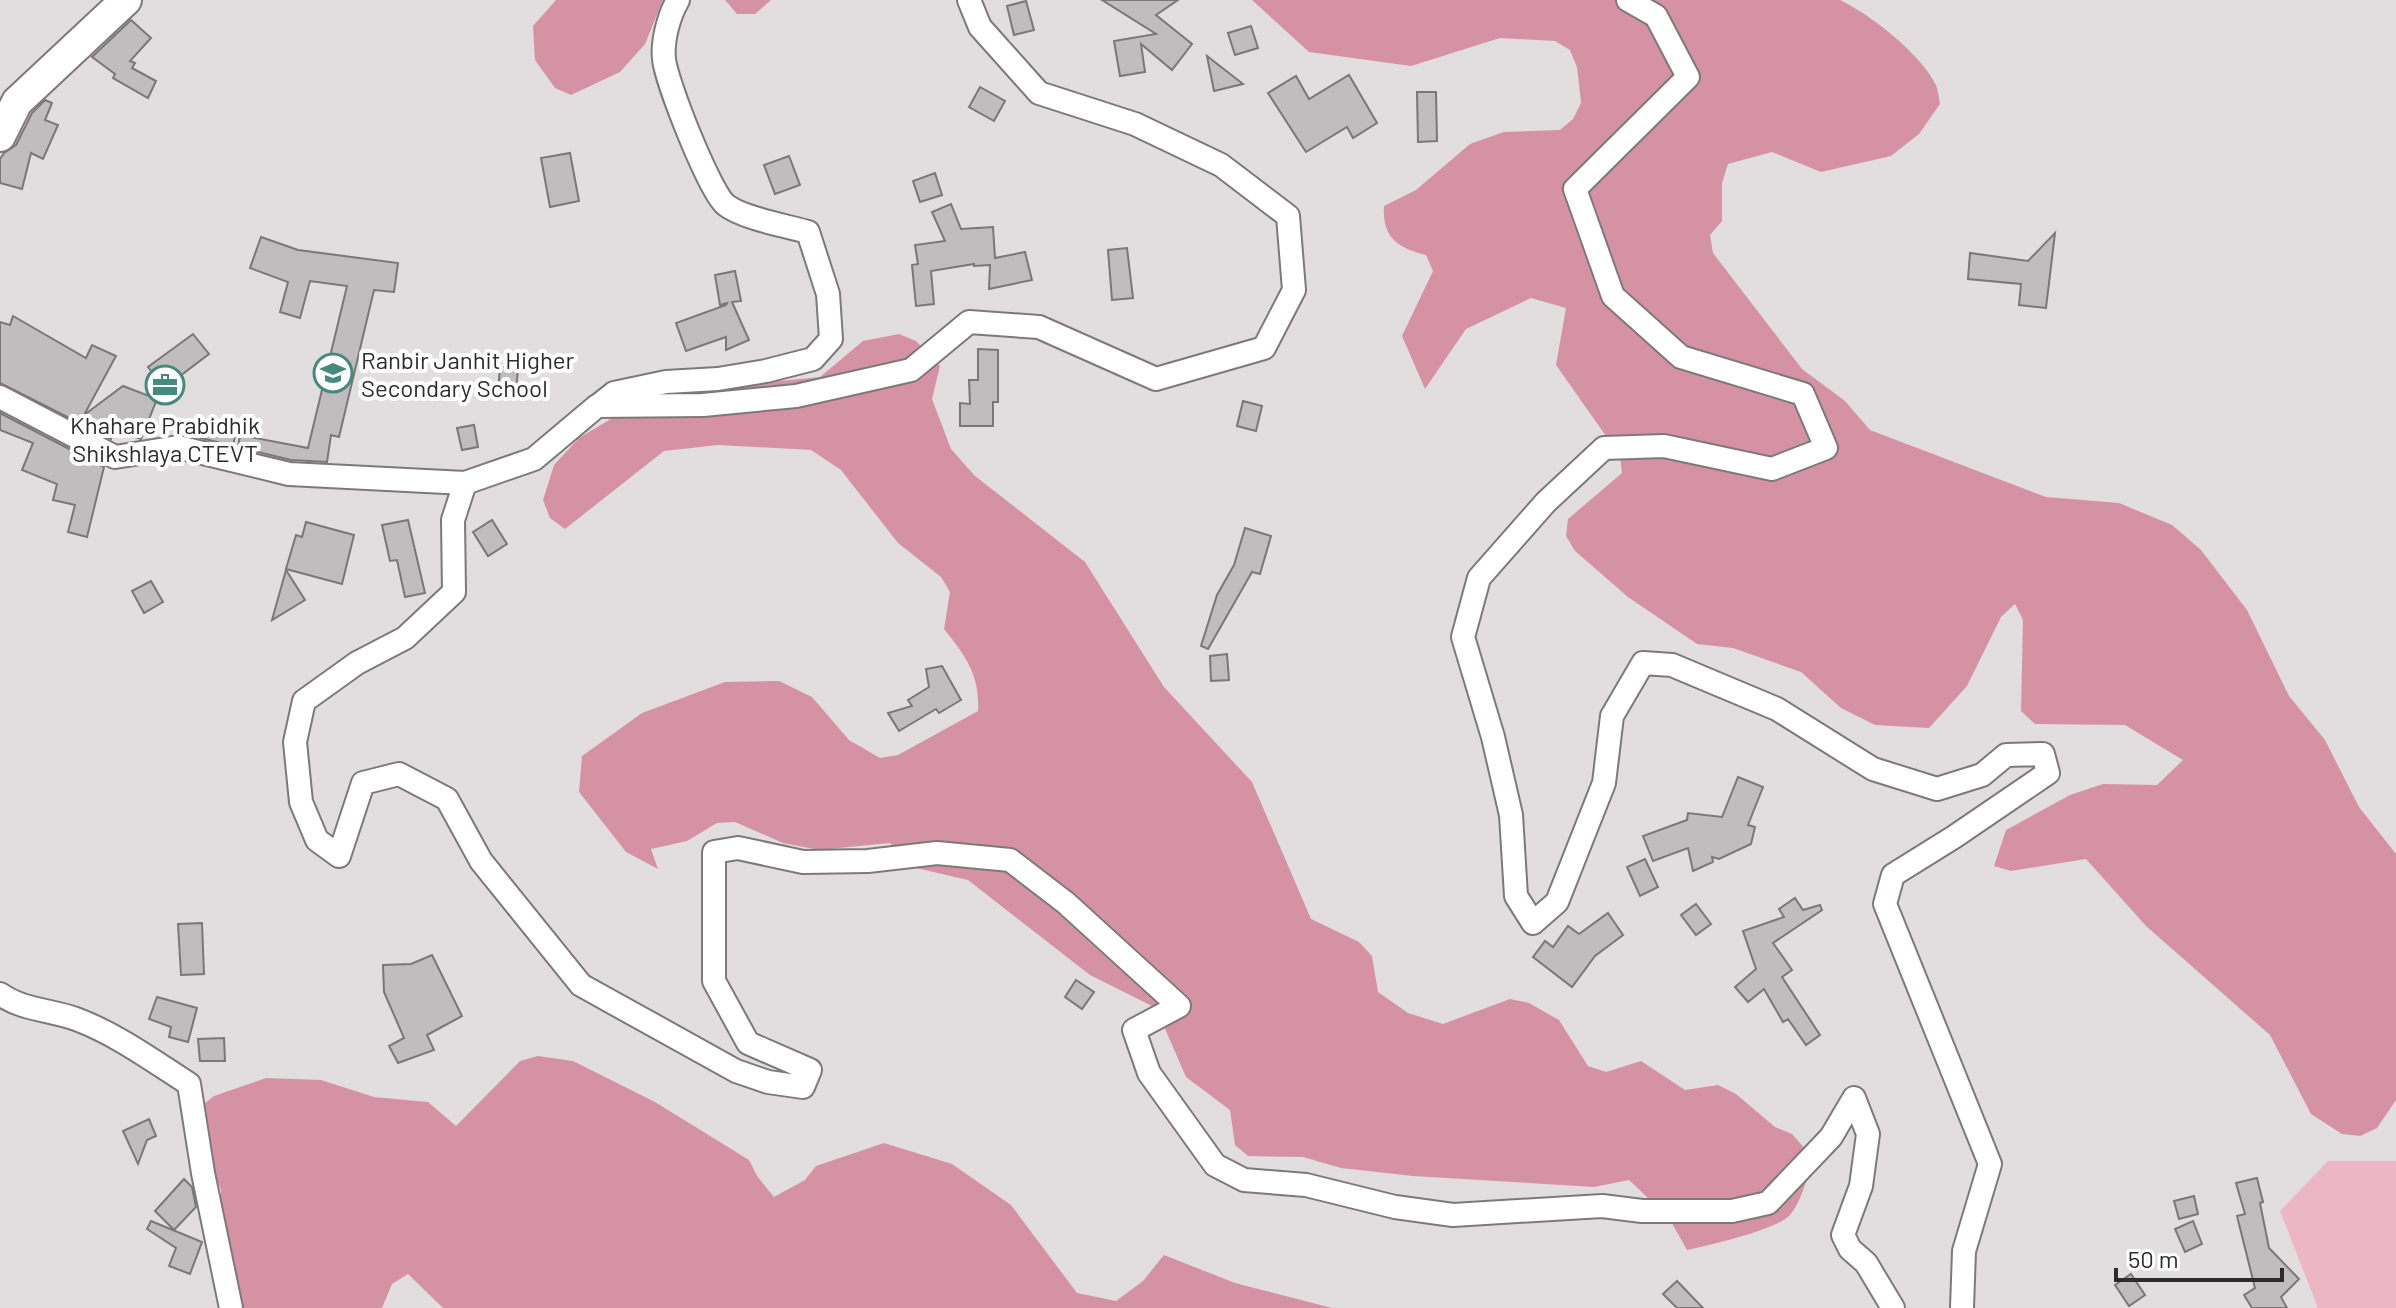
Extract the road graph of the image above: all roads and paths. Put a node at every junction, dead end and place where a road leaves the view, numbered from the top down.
1 (126, 0) edge
2 (678, 0) edge
3 (969, 0) edge
4 (1628, 0) edge
5 (0, 136) edge
6 (0, 397) edge
7 (597, 406) junction
8 (465, 483) junction
9 (0, 994) edge
10 (231, 1308) edge
11 (1893, 1308) edge
12 (1962, 1308) edge

1 - 5 street
2 - 7 street
3 - 7 street
4 - 12 street
6 - 8 street
7 - 8 street
8 - 11 street
9 - 10 street

